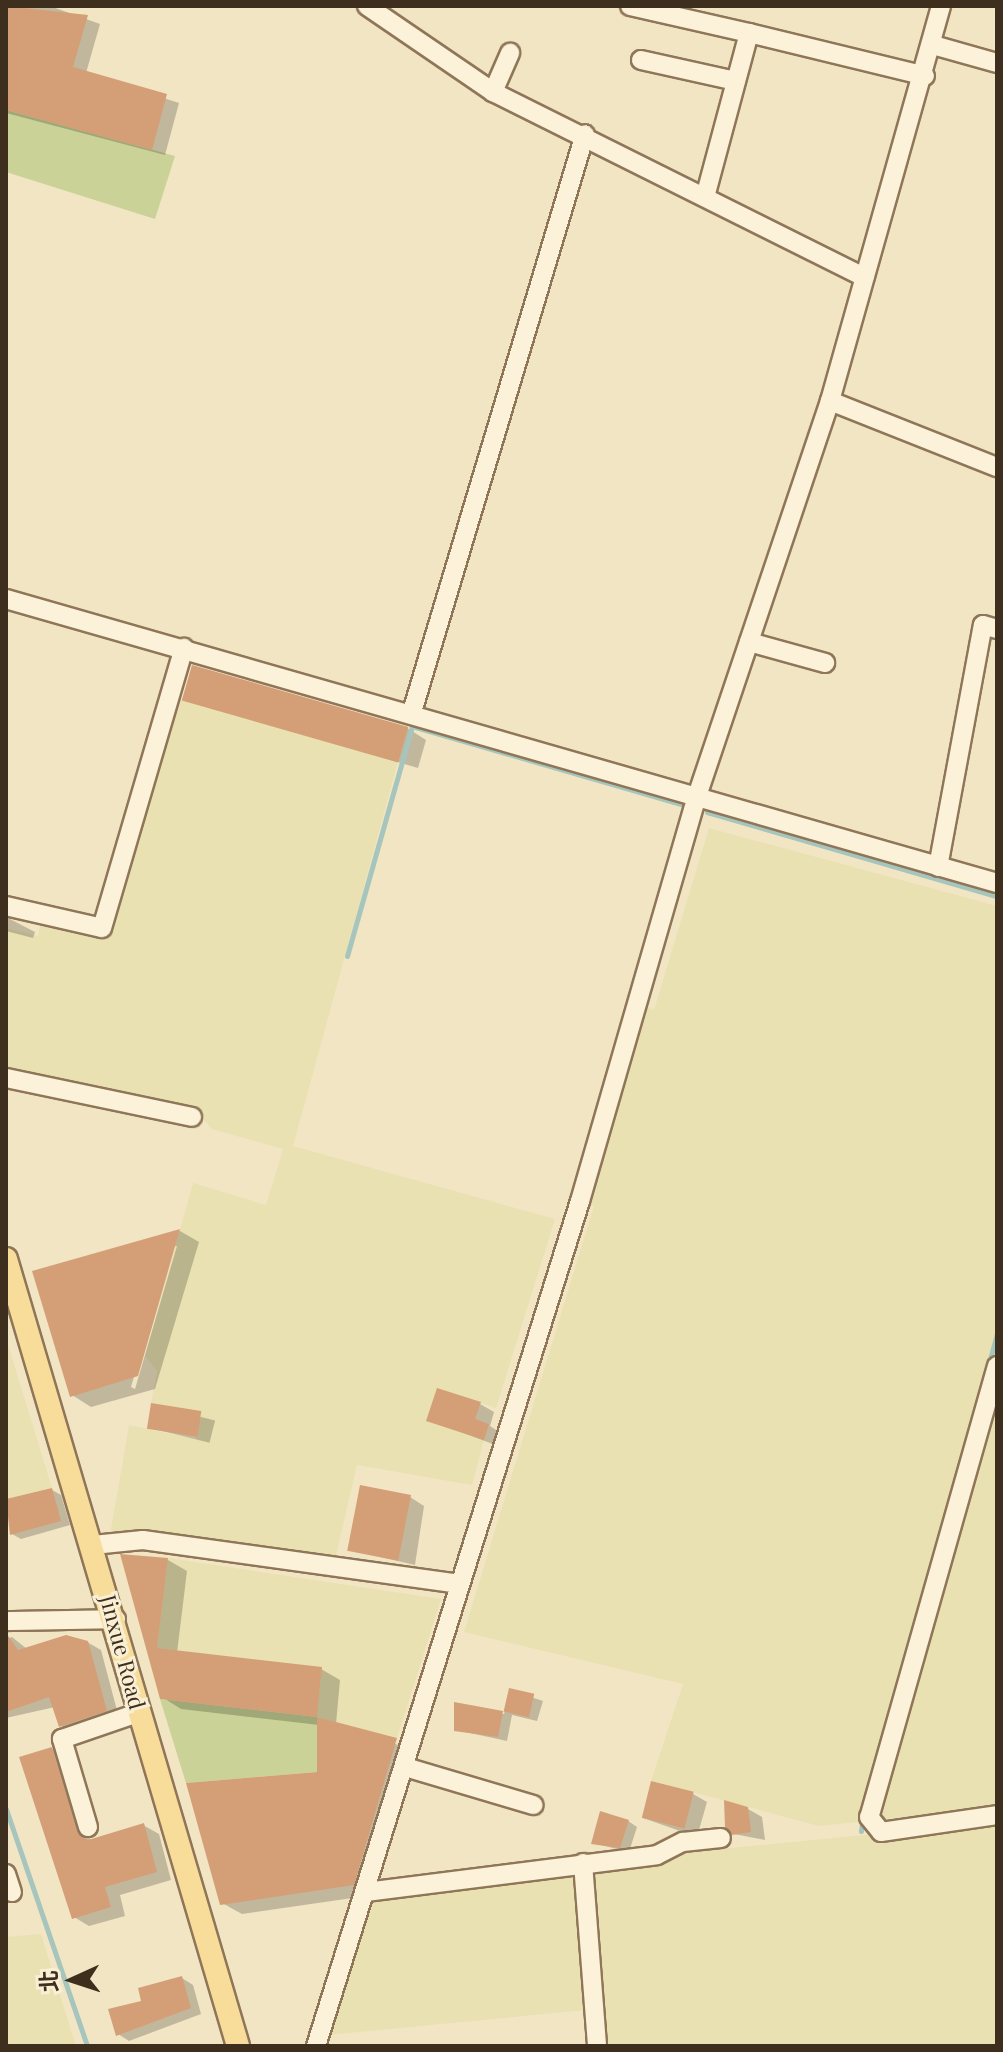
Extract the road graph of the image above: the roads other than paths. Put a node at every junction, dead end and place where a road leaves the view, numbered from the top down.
1 (367, 6) edge
2 (630, 6) edge
3 (941, 6) edge
4 (749, 33) junction
5 (933, 45) junction
6 (510, 53) dead end
7 (641, 60) dead end
8 (997, 63) edge
9 (925, 76) junction
10 (736, 81) junction
11 (493, 92) junction
12 (585, 134) junction
13 (706, 194) junction
14 (864, 277) junction
15 (830, 401) junction
16 (997, 467) edge
17 (6, 599) edge
18 (997, 629) edge
19 (749, 642) junction
20 (184, 648) junction
21 (825, 663) dead end
22 (412, 712) junction
23 (697, 796) junction
24 (938, 867) junction
25 (997, 883) edge
26 (6, 906) edge
27 (6, 1078) edge
28 (192, 1117) dead end
29 (6, 1259) edge
30 (997, 1366) edge
31 (93, 1545) junction
32 (460, 1584) junction
33 (116, 1619) junction
34 (6, 1621) edge
35 (138, 1713) junction
36 (405, 1767) junction
37 (533, 1805) dead end
38 (997, 1815) edge
39 (88, 1827) dead end
40 (721, 1838) dead end
41 (583, 1863) junction
42 (366, 1892) junction
43 (238, 2046) edge
44 (316, 2046) edge
45 (597, 2046) edge

1 - 11 lane
2 - 4 lane
3 - 5 lane
4 - 9 lane
4 - 10 lane
5 - 8 lane
5 - 9 lane
6 - 11 lane
7 - 10 lane
9 - 14 lane
10 - 13 lane
11 - 12 lane
12 - 13 lane
12 - 22 lane
13 - 14 lane
14 - 15 lane
15 - 16 lane
15 - 19 lane
17 - 20 lane
18 - 24 lane
19 - 21 lane
19 - 23 lane
20 - 22 lane
20 - 26 lane
22 - 23 lane
23 - 24 lane
23 - 32 lane
24 - 25 lane
27 - 28 lane
29 - 31 main road, Jinxue Road
30 - 38 lane
31 - 32 lane
31 - 33 main road, Jinxue Road
32 - 36 lane
33 - 34 lane
33 - 35 main road, Jinxue Road
35 - 39 lane
35 - 43 main road, Jinxue Road
36 - 37 lane
36 - 42 lane
40 - 41 lane
41 - 42 lane
41 - 45 lane
42 - 44 lane

